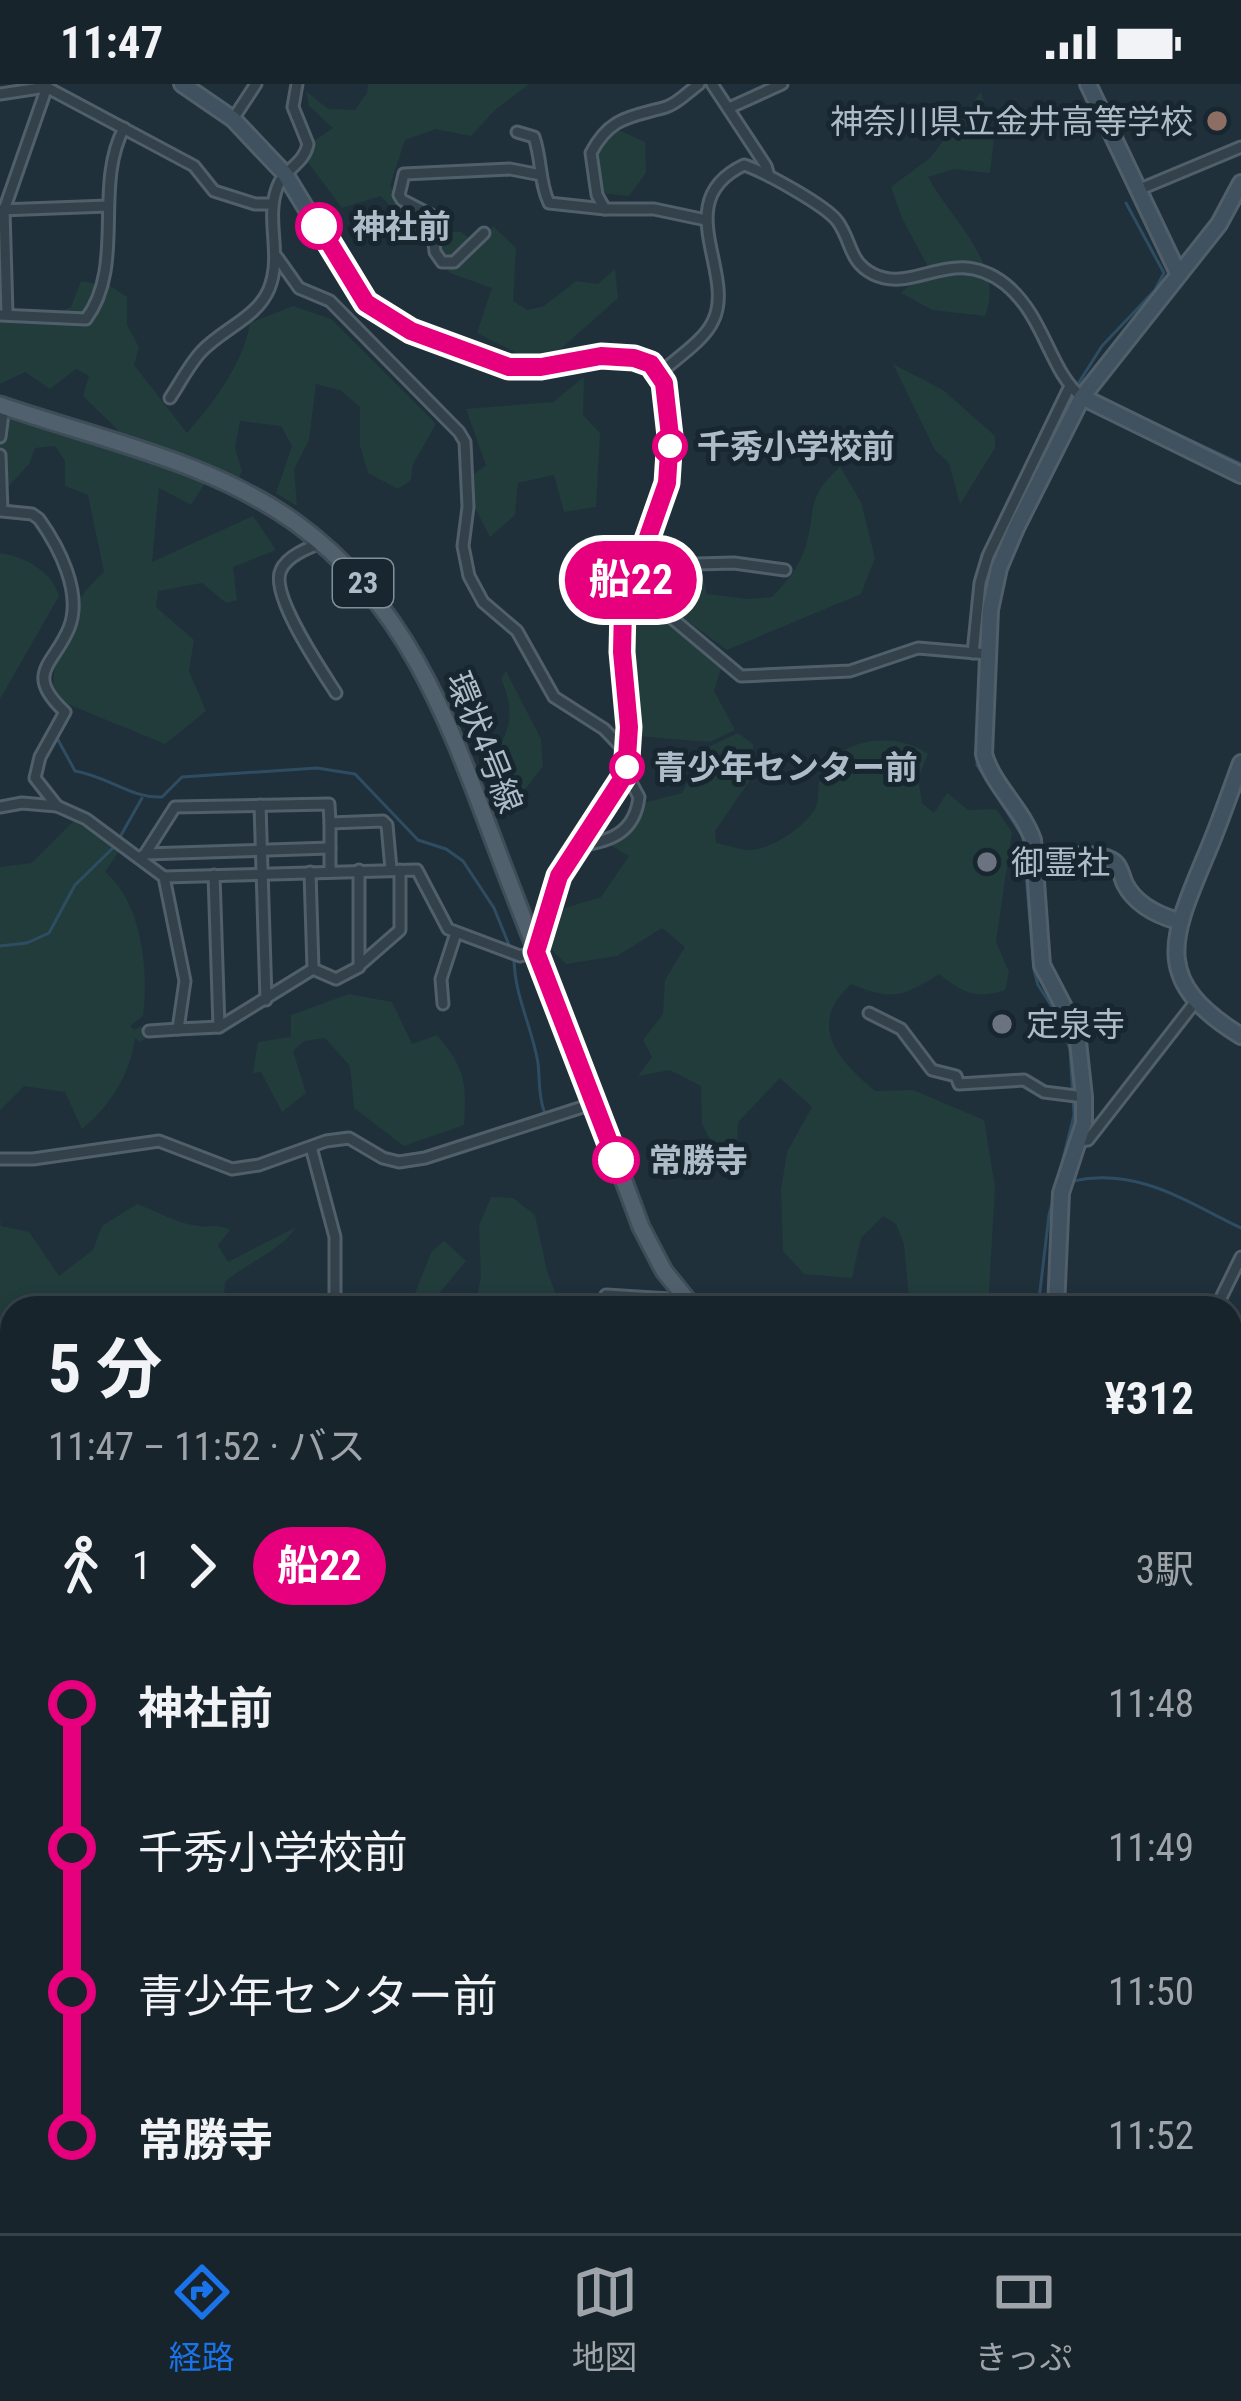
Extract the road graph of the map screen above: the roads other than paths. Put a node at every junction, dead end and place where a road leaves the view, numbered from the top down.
1 (182, 84) edge
2 (256, 84) edge
3 (298, 84) edge
4 (699, 84) edge
5 (712, 84) edge
6 (782, 84) edge
7 (1088, 84) edge
8 (47, 86) edge
9 (0, 94) edge
10 (729, 108) junction
11 (233, 119) junction
12 (124, 128) junction
13 (517, 131) dead end
14 (1241, 147) edge
15 (285, 173) junction
16 (541, 175) junction
17 (769, 178) junction
18 (1241, 183) edge
19 (1138, 190) junction
20 (272, 204) junction
21 (108, 206) junction
22 (605, 209) junction
23 (2, 210) edge
24 (706, 220) junction
25 (484, 232) dead end
26 (278, 257) junction
27 (1178, 273) junction
28 (3, 315) edge
29 (659, 374) junction
30 (1080, 390) junction
31 (170, 398) dead end
32 (2, 405) edge
33 (0, 437) edge
34 (0, 455) edge
35 (1241, 475) edge
36 (321, 543) junction
37 (643, 549) junction
38 (785, 570) dead end
39 (630, 583) junction
40 (981, 653) junction
41 (336, 693) dead end
42 (628, 755) junction
43 (1241, 763) edge
44 (626, 773) junction
45 (57, 806) junction
46 (260, 806) junction
47 (0, 807) edge
48 (330, 823) junction
49 (580, 844) junction
50 (330, 848) junction
51 (261, 850) junction
52 (142, 856) junction
53 (1036, 859) junction
54 (395, 869) junction
55 (359, 870) junction
56 (310, 872) junction
57 (330, 872) junction
58 (262, 874) junction
59 (214, 875) junction
60 (164, 877) junction
61 (1178, 921) junction
62 (456, 933) junction
63 (536, 952) junction
64 (361, 964) junction
65 (313, 969) junction
66 (266, 1000) junction
67 (1196, 1001) junction
68 (443, 1004) dead end
69 (868, 1013) dead end
70 (219, 1027) junction
71 (178, 1029) junction
72 (149, 1031) dead end
73 (1241, 1036) edge
74 (1077, 1096) junction
75 (595, 1103) junction
76 (1078, 1141) junction
77 (311, 1147) junction
78 (0, 1159) edge
79 (1241, 1256) edge
80 (335, 1296) edge
81 (684, 1296) edge
82 (1057, 1296) edge
83 (1222, 1296) edge

1 - 11 street
2 - 11 street
3 - 15 street
4 - 22 street
5 - 10 street
6 - 10 street
7 - 19 street
8 - 9 street
8 - 12 street
8 - 23 street
10 - 17 street
11 - 15 street
12 - 20 street
12 - 21 street
13 - 16 street
14 - 19 street
15 - 20 street
15 - 29 street
16 - 22 street
16 - 25 street
17 - 24 street
17 - 30 street
18 - 27 street
19 - 27 street
20 - 26 street
21 - 23 street
21 - 28 street
22 - 24 street
23 - 28 street
24 - 29 street
26 - 31 street
26 - 42 street
27 - 30 street
29 - 37 street
30 - 35 street
30 - 40 street
32 - 33 street
32 - 36 main road, 環状4号線 / 23
34 - 45 street
36 - 41 street
36 - 63 main road, 環状4号線 / 23
37 - 38 street
37 - 39 street
39 - 40 street
39 - 42 street
40 - 53 street
42 - 44 street
43 - 61 street
44 - 49 street
44 - 49 street
45 - 47 street
45 - 52 street
46 - 48 street
46 - 51 street
46 - 52 street
48 - 50 street
48 - 54 street
49 - 63 street
50 - 51 street
50 - 57 street
51 - 52 street
51 - 58 street
52 - 60 street
53 - 61 street
53 - 74 street
54 - 55 street
54 - 62 street
54 - 64 street
55 - 57 street
55 - 64 street
56 - 57 street
56 - 58 street
56 - 65 street
58 - 59 street
58 - 66 street
59 - 60 street
59 - 70 street
60 - 71 street
61 - 67 street
62 - 63 street
62 - 68 street
63 - 75 main road, 環状4号線 / 23
64 - 65 street
65 - 66 street
66 - 70 street
67 - 73 street
67 - 76 street
69 - 74 street
70 - 71 street
71 - 72 street
74 - 76 street
75 - 77 street
75 - 81 main road, 環状4号線 / 23
76 - 82 street
77 - 78 street
77 - 80 street
79 - 83 street

